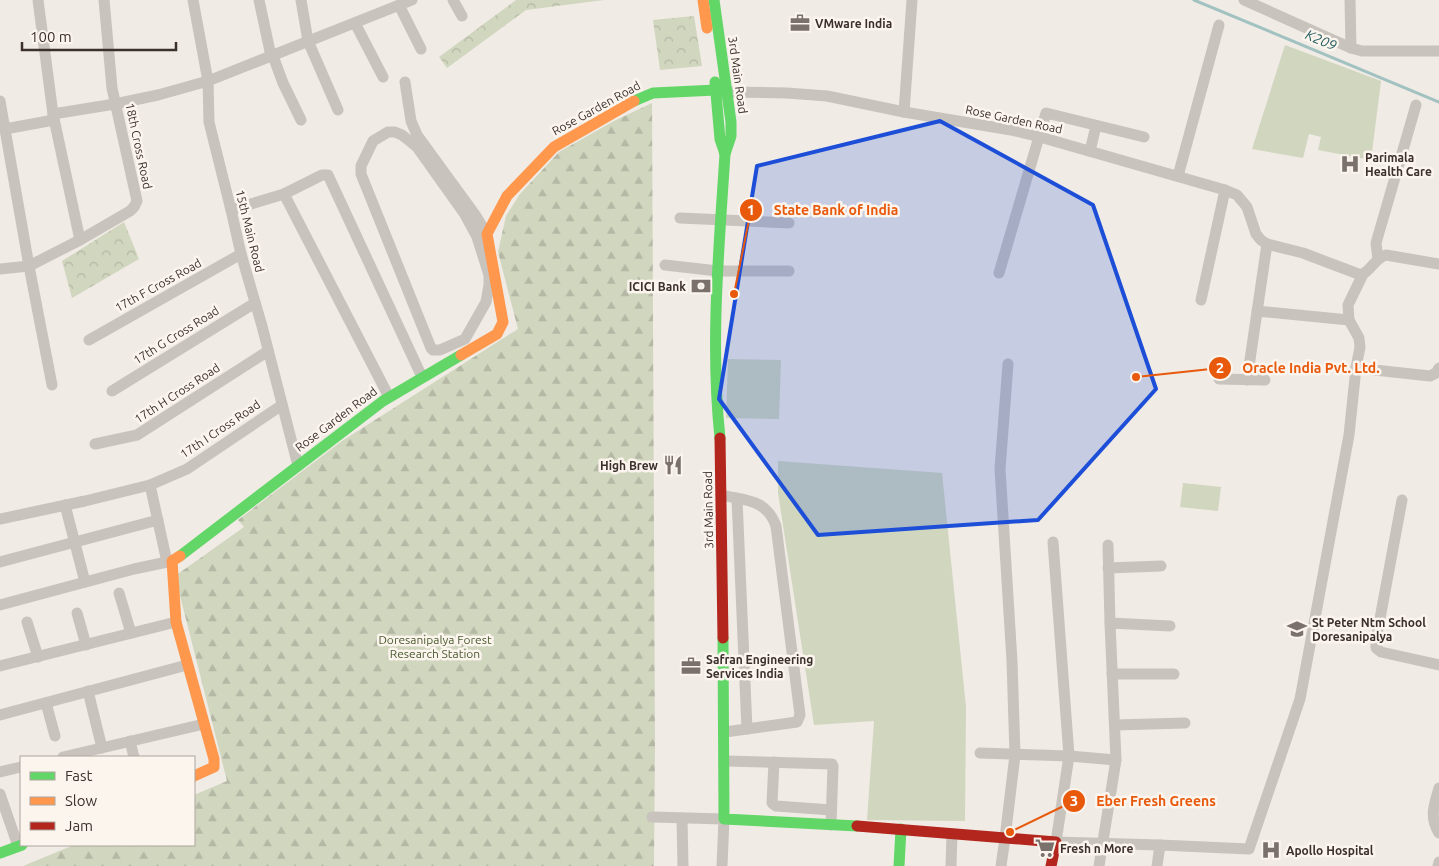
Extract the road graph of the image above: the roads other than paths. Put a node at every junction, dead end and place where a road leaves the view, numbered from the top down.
1 (38, 0) edge
2 (104, 0) edge
3 (193, 0) edge
4 (259, 0) edge
5 (301, 0) edge
6 (412, 0) edge
7 (453, 0) edge
8 (702, 0) edge
9 (714, 0) edge
10 (912, 0) edge
11 (1244, 0) edge
12 (1350, 0) edge
13 (1257, 3) edge
14 (399, 5) junction
15 (462, 16) dead end
16 (355, 23) junction
17 (1219, 24) dead end
18 (308, 41) junction
19 (1351, 48) junction
20 (421, 49) dead end
21 (1439, 51) edge
22 (271, 56) junction
23 (382, 76) dead end
24 (208, 81) junction
25 (405, 82) dead end
26 (721, 91) junction
27 (0, 101) edge
28 (115, 104) junction
29 (1416, 105) dead end
30 (338, 110) dead end
31 (904, 112) junction
32 (54, 117) junction
33 (301, 120) dead end
34 (1096, 126) junction
35 (5, 128) junction
36 (1040, 137) junction
37 (1144, 137) dead end
38 (1090, 151) junction
39 (1178, 176) junction
40 (1225, 190) junction
41 (284, 194) junction
42 (231, 210) junction
43 (680, 218) dead end
44 (720, 220) junction
45 (790, 223) dead end
46 (482, 236) junction
47 (80, 240) junction
48 (1267, 244) junction
49 (241, 254) junction
50 (1378, 259) junction
51 (1439, 264) edge
52 (665, 265) dead end
53 (29, 266) junction
54 (0, 270) edge
55 (718, 271) junction
56 (789, 271) dead end
57 (999, 274) dead end
58 (1363, 274) junction
59 (1201, 300) dead end
60 (255, 303) junction
61 (1257, 312) junction
62 (1349, 320) junction
63 (89, 340) dead end
64 (268, 351) junction
65 (1008, 364) dead end
66 (1356, 368) junction
67 (1439, 368) edge
68 (422, 376) junction
69 (1219, 379) dead end
70 (1247, 380) junction
71 (1265, 380) dead end
72 (52, 386) dead end
73 (112, 391) dead end
74 (389, 397) junction
75 (282, 405) junction
76 (94, 444) dead end
77 (298, 466) junction
78 (150, 485) junction
79 (722, 495) junction
80 (737, 499) junction
81 (1402, 500) dead end
82 (65, 505) junction
83 (0, 519) edge
84 (158, 520) junction
85 (75, 542) junction
86 (1053, 542) dead end
87 (1108, 545) dead end
88 (169, 561) junction
89 (0, 562) edge
90 (1161, 566) dead end
91 (1108, 568) junction
92 (85, 582) junction
93 (119, 593) dead end
94 (0, 605) edge
95 (77, 613) dead end
96 (27, 622) dead end
97 (176, 622) junction
98 (1110, 623) junction
99 (1170, 626) dead end
100 (130, 634) junction
101 (86, 645) junction
102 (38, 657) junction
103 (187, 665) junction
104 (1439, 665) edge
105 (0, 666) edge
106 (1112, 674) junction
107 (1174, 674) dead end
108 (88, 691) junction
109 (46, 703) junction
110 (0, 715) edge
111 (204, 724) junction
112 (1185, 724) dead end
113 (1115, 725) junction
114 (747, 729) junction
115 (725, 732) junction
116 (55, 736) dead end
117 (130, 741) junction
118 (102, 748) junction
119 (980, 753) dead end
120 (86, 754) edge
121 (1015, 755) junction
122 (71, 756) edge
123 (134, 756) edge
124 (1069, 756) junction
125 (1116, 760) junction
126 (725, 761) junction
127 (774, 762) junction
128 (20, 767) edge
129 (0, 772) edge
130 (195, 776) edge
131 (1439, 788) edge
132 (0, 794) edge
133 (832, 810) junction
134 (652, 817) dead end
135 (682, 818) junction
136 (724, 819) junction
137 (831, 825) junction
138 (901, 829) junction
139 (1439, 833) edge
140 (952, 834) junction
141 (1005, 838) junction
142 (1056, 842) junction
143 (1103, 844) junction
144 (20, 845) edge
145 (1160, 845) junction
146 (0, 853) edge
147 (1439, 862) edge
148 (683, 866) edge
149 (722, 866) edge
150 (899, 866) edge
151 (950, 866) edge
152 (1001, 866) edge
153 (1051, 866) edge
154 (1099, 866) edge
155 (1157, 866) edge
156 (1438, 866) edge

1 - 32 street
2 - 28 street, 18th Cross Road
3 - 24 street, 15th Main Road
4 - 22 street
5 - 18 street
6 - 14 street
7 - 15 street
8 - 26 street, 3rd Main Road
9 - 26 street, 3rd Main Road
10 - 31 street
11 - 13 street
12 - 19 street
13 - 19 street
14 - 16 street
14 - 20 street
16 - 18 street
16 - 23 street
17 - 39 street
18 - 22 street
18 - 30 street
19 - 21 street
22 - 24 street
22 - 33 street
24 - 28 street
24 - 42 street, 15th Main Road
25 - 46 street
26 - 31 street, Rose Garden Road
26 - 44 street, 3rd Main Road
26 - 46 street, Rose Garden Road
27 - 35 street
28 - 32 street
28 - 47 street, 18th Cross Road
29 - 50 street
31 - 36 street, Rose Garden Road
32 - 35 street
32 - 47 street
34 - 36 street
34 - 37 street
34 - 38 street
35 - 53 street
36 - 38 street, Rose Garden Road
36 - 57 street
38 - 39 street, Rose Garden Road
39 - 40 street, Rose Garden Road
40 - 48 street, Rose Garden Road
40 - 59 street
41 - 42 street
41 - 68 street
41 - 74 street
42 - 49 street, 15th Main Road
43 - 44 street
44 - 45 street
44 - 55 street, 3rd Main Road
46 - 46 street
46 - 68 street, Rose Garden Road
47 - 53 street, 18th Cross Road
48 - 58 street
48 - 61 street
49 - 60 street, 15th Main Road
49 - 63 street, 17th F Cross Road
50 - 51 street
50 - 58 street
52 - 55 street
53 - 54 street, 18th Cross Road
53 - 72 street
55 - 56 street
55 - 79 street, 3rd Main Road
58 - 62 street
60 - 64 street, 15th Main Road
60 - 73 street, 17th G Cross Road
61 - 62 street
61 - 70 street
62 - 66 street
64 - 75 street, 15th Main Road
64 - 76 street, 17th H Cross Road
65 - 121 street
66 - 67 street
66 - 145 street
68 - 74 street, Rose Garden Road
69 - 70 street
70 - 71 street
74 - 77 street, Rose Garden Road
75 - 77 street, 15th Main Road
75 - 78 street, 17th I Cross Road
77 - 88 street, Rose Garden Road
78 - 82 street, 17th I Cross Road
78 - 84 street
79 - 80 street
79 - 115 street, 3rd Main Road
80 - 114 street
80 - 114 street
81 - 104 street
82 - 83 street, 17th I Cross Road
82 - 85 street
84 - 85 street
84 - 88 street
85 - 89 street
85 - 92 street
86 - 124 street
87 - 91 street
88 - 92 street
88 - 97 street
90 - 91 street
91 - 98 street
92 - 94 street
93 - 100 street
95 - 101 street
96 - 102 street
97 - 100 street
97 - 103 street
98 - 99 street
98 - 106 street
100 - 101 street
101 - 102 street
102 - 105 street
103 - 108 street
103 - 111 street
106 - 107 street
106 - 113 street
108 - 109 street
108 - 118 street
109 - 110 street
109 - 116 street
111 - 117 street
111 - 130 street
112 - 113 street
113 - 125 street
114 - 115 street
115 - 126 street, 3rd Main Road
117 - 118 street
117 - 123 street
118 - 120 street
119 - 121 street
120 - 122 street
121 - 124 street
121 - 141 street
124 - 125 street
124 - 142 street
125 - 143 street
126 - 127 street
126 - 136 street, 3rd Main Road
127 - 133 street
127 - 133 street
128 - 129 street
131 - 139 street
132 - 144 street
133 - 137 street
134 - 135 street
135 - 136 street
135 - 148 street
136 - 137 street
136 - 149 street, 3rd Main Road
137 - 138 street
138 - 140 street
138 - 150 street
140 - 141 street
140 - 151 street
141 - 142 street
141 - 152 street
142 - 143 street
142 - 153 street
143 - 145 street
143 - 154 street
144 - 146 street
145 - 155 street
147 - 156 street

